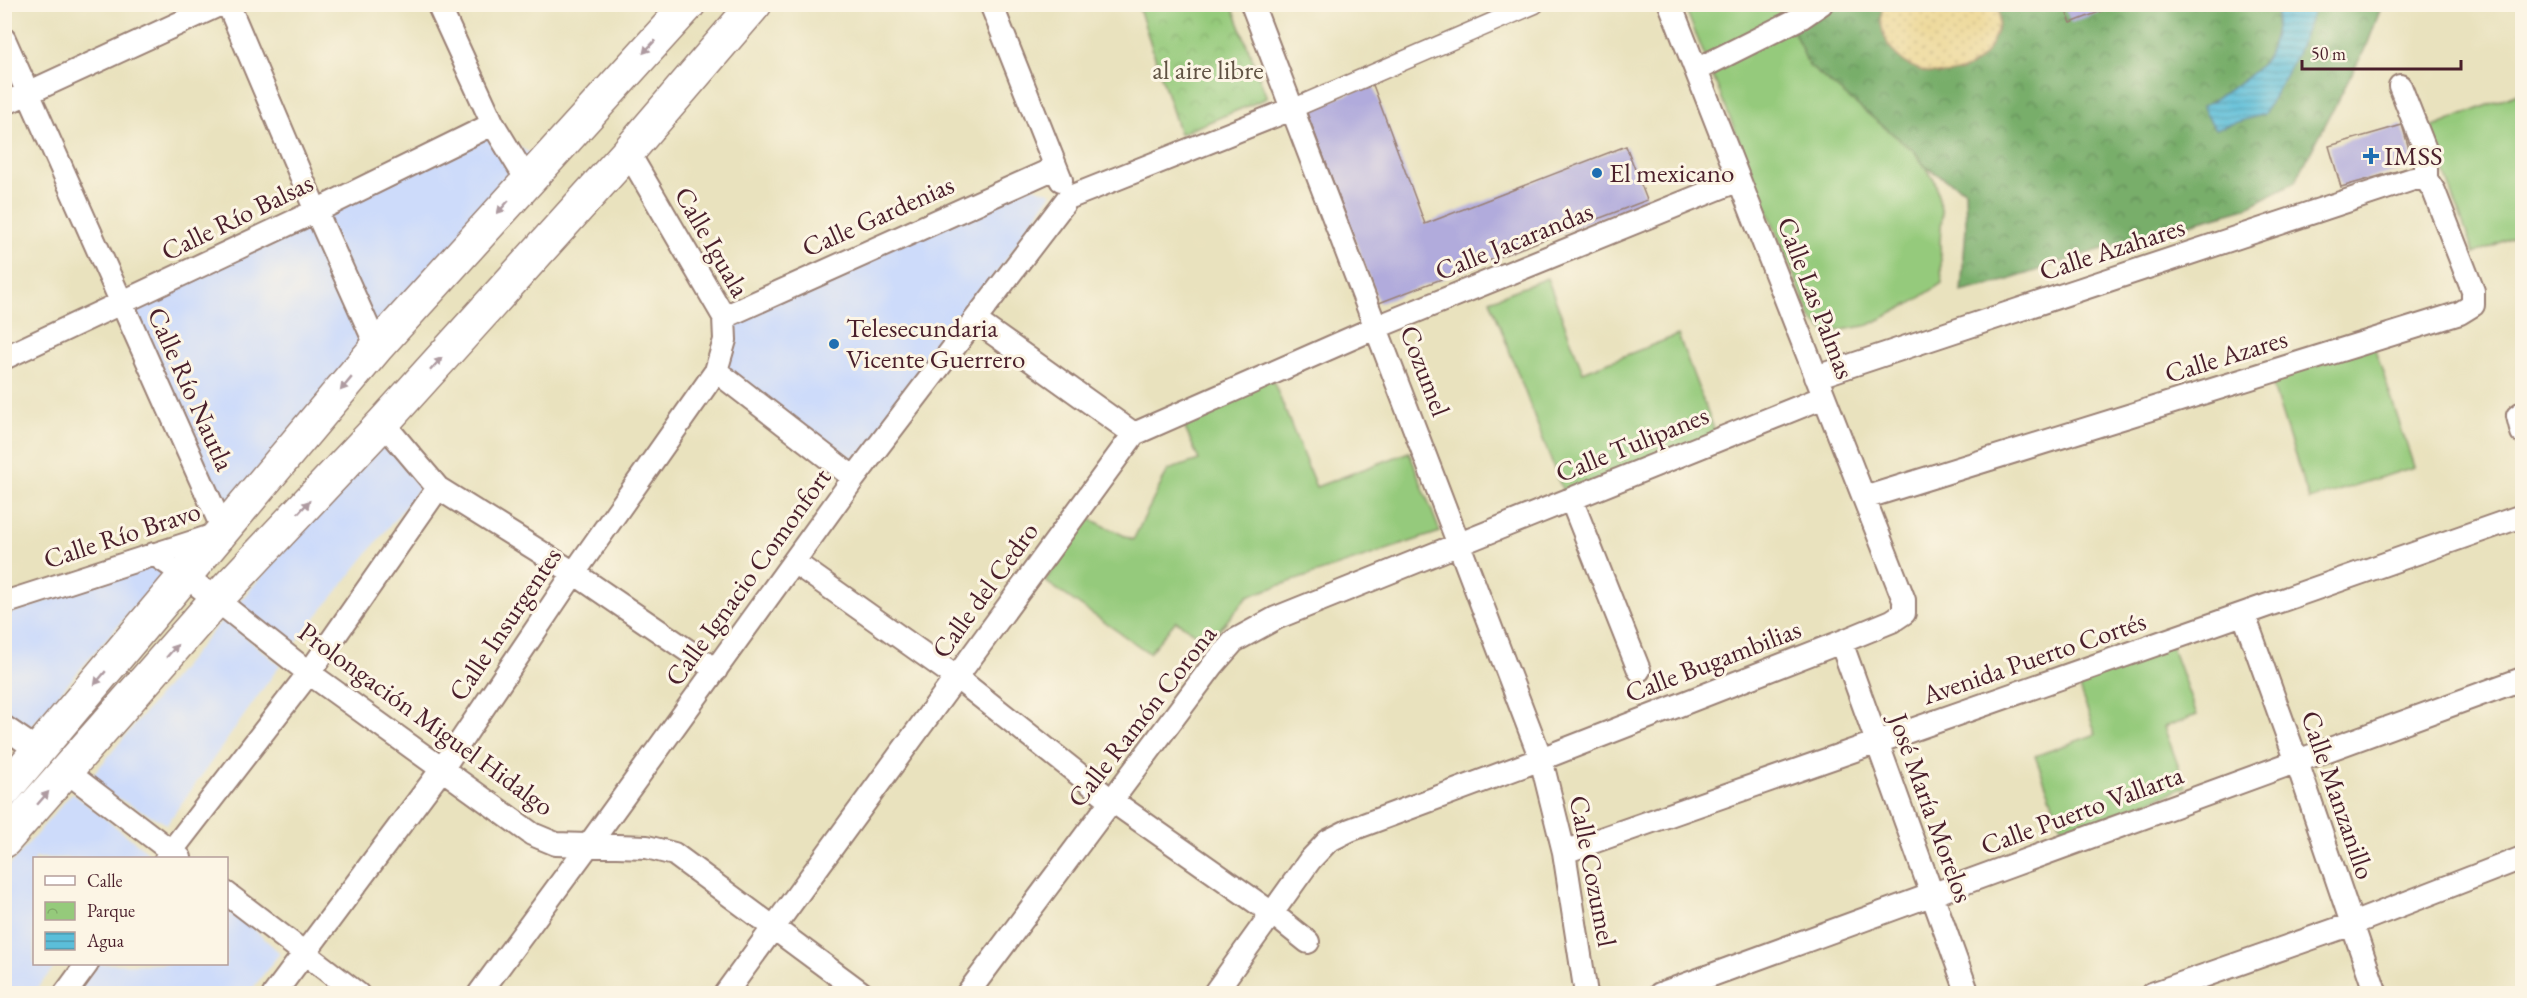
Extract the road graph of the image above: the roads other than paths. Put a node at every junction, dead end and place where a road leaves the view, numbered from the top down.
1 (221, 4) edge
2 (228, 4) edge
3 (438, 4) edge
4 (754, 4) edge
5 (991, 4) edge
6 (1252, 4) edge
7 (1535, 4) edge
8 (1670, 4) edge
9 (1821, 4) edge
10 (684, 7) edge
11 (4, 39) edge
12 (1696, 70) junction
13 (2400, 86) dead end
14 (29, 95) junction
15 (4, 104) edge
16 (1294, 108) junction
17 (493, 124) junction
18 (628, 152) junction
19 (1055, 168) junction
20 (2426, 179) junction
21 (528, 180) junction
22 (1739, 180) junction
23 (1068, 198) junction
24 (316, 211) junction
25 (122, 304) junction
26 (724, 317) junction
27 (975, 321) junction
28 (1377, 327) junction
29 (377, 347) junction
30 (4, 358) edge
31 (716, 371) junction
32 (1820, 387) junction
33 (2523, 413) edge
34 (383, 423) junction
35 (2523, 432) edge
36 (1134, 434) junction
37 (854, 478) junction
38 (438, 488) junction
39 (1864, 498) junction
40 (1571, 499) junction
41 (2523, 516) edge
42 (224, 532) junction
43 (1460, 544) junction
44 (154, 554) junction
45 (794, 562) junction
46 (574, 573) junction
47 (186, 576) junction
48 (216, 600) junction
49 (4, 603) edge
50 (1904, 613) joint
51 (2244, 615) junction
52 (1841, 642) junction
53 (716, 670) junction
54 (1639, 670) dead end
55 (309, 673) junction
56 (956, 677) junction
57 (2523, 679) edge
58 (4, 727) edge
59 (1877, 743) junction
60 (39, 750) junction
61 (1541, 759) junction
62 (2297, 762) junction
63 (442, 769) junction
64 (66, 771) junction
65 (4, 791) edge
66 (1111, 800) junction
67 (4, 842) edge
68 (588, 846) junction
69 (1564, 852) junction
70 (173, 856) edge
71 (2523, 858) edge
72 (228, 895) edge
73 (1933, 895) junction
74 (1273, 914) junction
75 (2352, 924) junction
76 (773, 927) junction
77 (1308, 942) dead end
78 (305, 953) junction
79 (86, 965) edge
80 (65, 993) edge
81 (274, 993) edge
82 (358, 993) edge
83 (479, 993) edge
84 (725, 993) edge
85 (863, 993) edge
86 (967, 993) edge
87 (1214, 993) edge
88 (1586, 993) edge
89 (1660, 993) edge
90 (1968, 993) edge
91 (2152, 993) edge
92 (2376, 993) edge

1 - 14 street
2 - 24 street
3 - 17 street
4 - 18 main road
5 - 19 street
6 - 16 street, Cozumel
7 - 16 street
8 - 12 street, Calle Las Palmas
9 - 12 street
10 -> 21 main road
11 - 14 street, Calle Río Nautla
12 - 22 street, Calle Las Palmas
13 - 20 street
14 - 15 street
14 - 25 street, Calle Río Nautla
16 - 23 street
16 - 28 street, Cozumel
17 - 21 street
17 - 24 street, Calle Río Balsas
18 - 26 street, Calle Iguala
34 -> 18 main road
19 - 23 street
19 - 26 street, Calle Gardenias
20 - 32 street, Calle Azahares
20 - 39 street, Calle Azares
21 -> 29 main road
22 - 28 street, Calle Jacarandas
22 - 32 street, Calle Las Palmas
23 - 27 street, Calle Ignacio Comonfort
24 - 25 street, Calle Río Balsas
24 - 29 street
25 - 30 street, Calle Río Balsas
25 - 42 street, Calle Río Nautla
26 - 31 street, Calle Iguala
27 - 36 street
27 - 37 street, Calle Ignacio Comonfort
28 - 36 street
28 - 43 street, Cozumel
29 -> 42 main road
31 - 37 street
31 - 46 street, Calle Insurgentes
32 - 39 street, Calle Las Palmas
32 - 40 street, Calle Tulipanes
33 - 35 street
34 - 38 street
48 -> 34 main road
36 - 56 street, Calle del Cedro
37 - 45 street, Calle Ignacio Comonfort
38 - 46 street
38 - 55 street
39 - 50 street, Calle Las Palmas
40 - 43 street, Calle Tulipanes
40 - 54 street
41 - 51 street, Avenida Puerto Cortés
42 - 44 street, Calle Río Bravo
42 - 47 main road
43 - 61 street, Cozumel
43 - 66 street, Calle Ramón Corona
44 - 47 street, Prolongación Miguel Hidalgo
44 - 49 street, Calle Río Bravo
45 - 53 street, Calle Ignacio Comonfort
45 - 56 street
46 - 53 street
46 - 63 street, Calle Insurgentes
47 - 48 street, Prolongación Miguel Hidalgo
47 -> 60 main road
48 - 55 street, Prolongación Miguel Hidalgo
64 -> 48 main road
50 - 52 street, Calle Bugambilias
51 - 59 street, Avenida Puerto Cortés
51 - 62 street, Calle Manzanillo
52 - 59 street, José María Morelos
52 - 61 street, Calle Bugambilias
53 - 68 street, Calle Ignacio Comonfort
55 - 63 street, Prolongación Miguel Hidalgo
55 - 70 street
56 - 66 street
56 - 76 street, Calle del Cedro
57 - 62 street, Calle Puerto Vallarta
58 - 60 street
59 - 69 street, Avenida Puerto Cortés
59 - 73 street, José María Morelos
60 - 65 main road
61 - 69 street, Calle Cozumel
61 - 74 street, Calle Bugambilias
62 - 73 street, Calle Puerto Vallarta
62 - 75 street, Calle Manzanillo
63 - 68 street, Prolongación Miguel Hidalgo
63 - 78 street, Calle Insurgentes
67 -> 64 main road
64 - 70 street
66 - 74 street
66 - 86 street, Calle Ramón Corona
68 - 76 street, Prolongación Miguel Hidalgo
68 - 83 street, Calle Ignacio Comonfort
69 - 88 street, Calle Cozumel
71 - 75 street
72 - 78 street
73 - 89 street, Calle Puerto Vallarta
73 - 90 street, José María Morelos
74 - 77 street
74 - 87 street, Calle Bugambilias
75 - 91 street
75 - 92 street, Calle Manzanillo
76 - 84 street, Calle del Cedro
76 - 85 street, Prolongación Miguel Hidalgo
78 - 81 street, Calle Insurgentes
78 - 82 street
79 - 80 street

